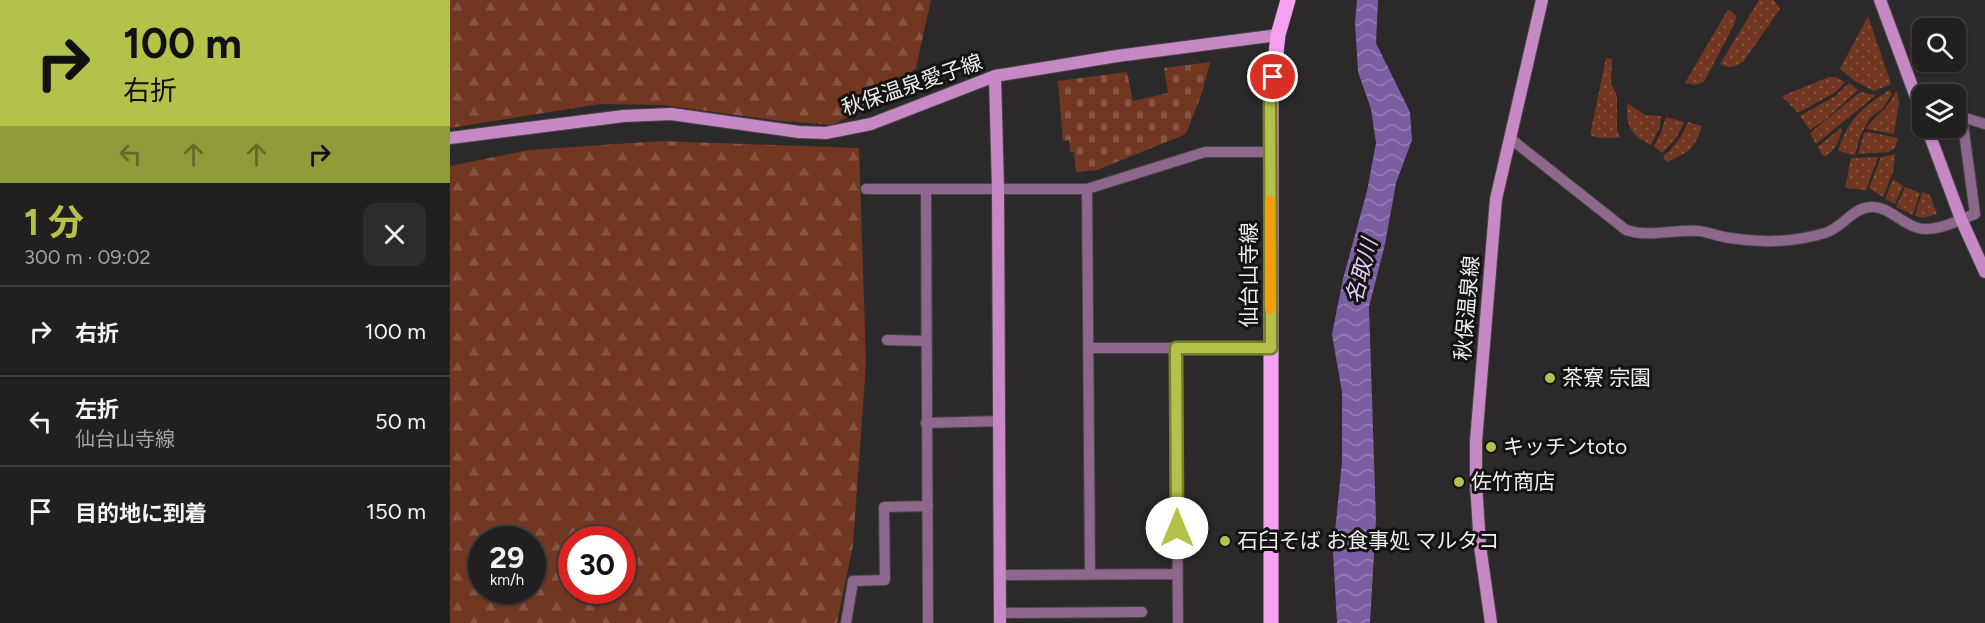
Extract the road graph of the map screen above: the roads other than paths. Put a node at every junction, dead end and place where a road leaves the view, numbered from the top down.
1 (1288, 0) edge
2 (1542, 0) edge
3 (1880, 0) edge
4 (1278, 35) junction
5 (995, 76) junction
6 (1912, 86) edge
7 (1985, 124) edge
8 (450, 138) edge
9 (1931, 138) edge
10 (1511, 139) junction
11 (1270, 152) junction
12 (866, 189) dead end
13 (927, 189) junction
14 (998, 189) junction
15 (1087, 189) junction
16 (1961, 219) junction
17 (1985, 272) edge
18 (887, 340) dead end
19 (926, 341) junction
20 (1088, 348) junction
21 (1176, 348) junction
22 (1271, 348) junction
23 (1000, 421) junction
24 (926, 423) junction
25 (928, 506) junction
26 (1090, 574) junction
27 (1177, 574) junction
28 (1000, 575) junction
29 (1142, 612) dead end
30 (1000, 618) edge
31 (846, 623) edge
32 (928, 623) edge
33 (1178, 623) edge
34 (1271, 623) edge
35 (1491, 623) edge

1 - 4 main road, 仙台山寺線
2 - 10 main road, 秋保温泉線
3 - 6 main road
4 - 5 main road, 秋保温泉愛子線
4 - 11 main road, 仙台山寺線
5 - 8 main road, 秋保温泉愛子線
5 - 14 main road
7 - 16 street
9 - 16 main road
10 - 16 street
10 - 35 main road, 秋保温泉線
11 - 15 street
11 - 22 main road, 仙台山寺線
12 - 13 street
13 - 14 street
13 - 19 street
14 - 15 street
14 - 23 main road
15 - 20 street
16 - 17 main road
18 - 19 street
19 - 24 street
20 - 21 street
20 - 26 street
21 - 22 street
21 - 27 street
22 - 34 main road, 仙台山寺線
23 - 24 street
23 - 28 main road
24 - 25 street
25 - 31 street
25 - 32 street
26 - 27 street
26 - 28 street
27 - 33 street
28 - 30 main road
29 - 30 street

